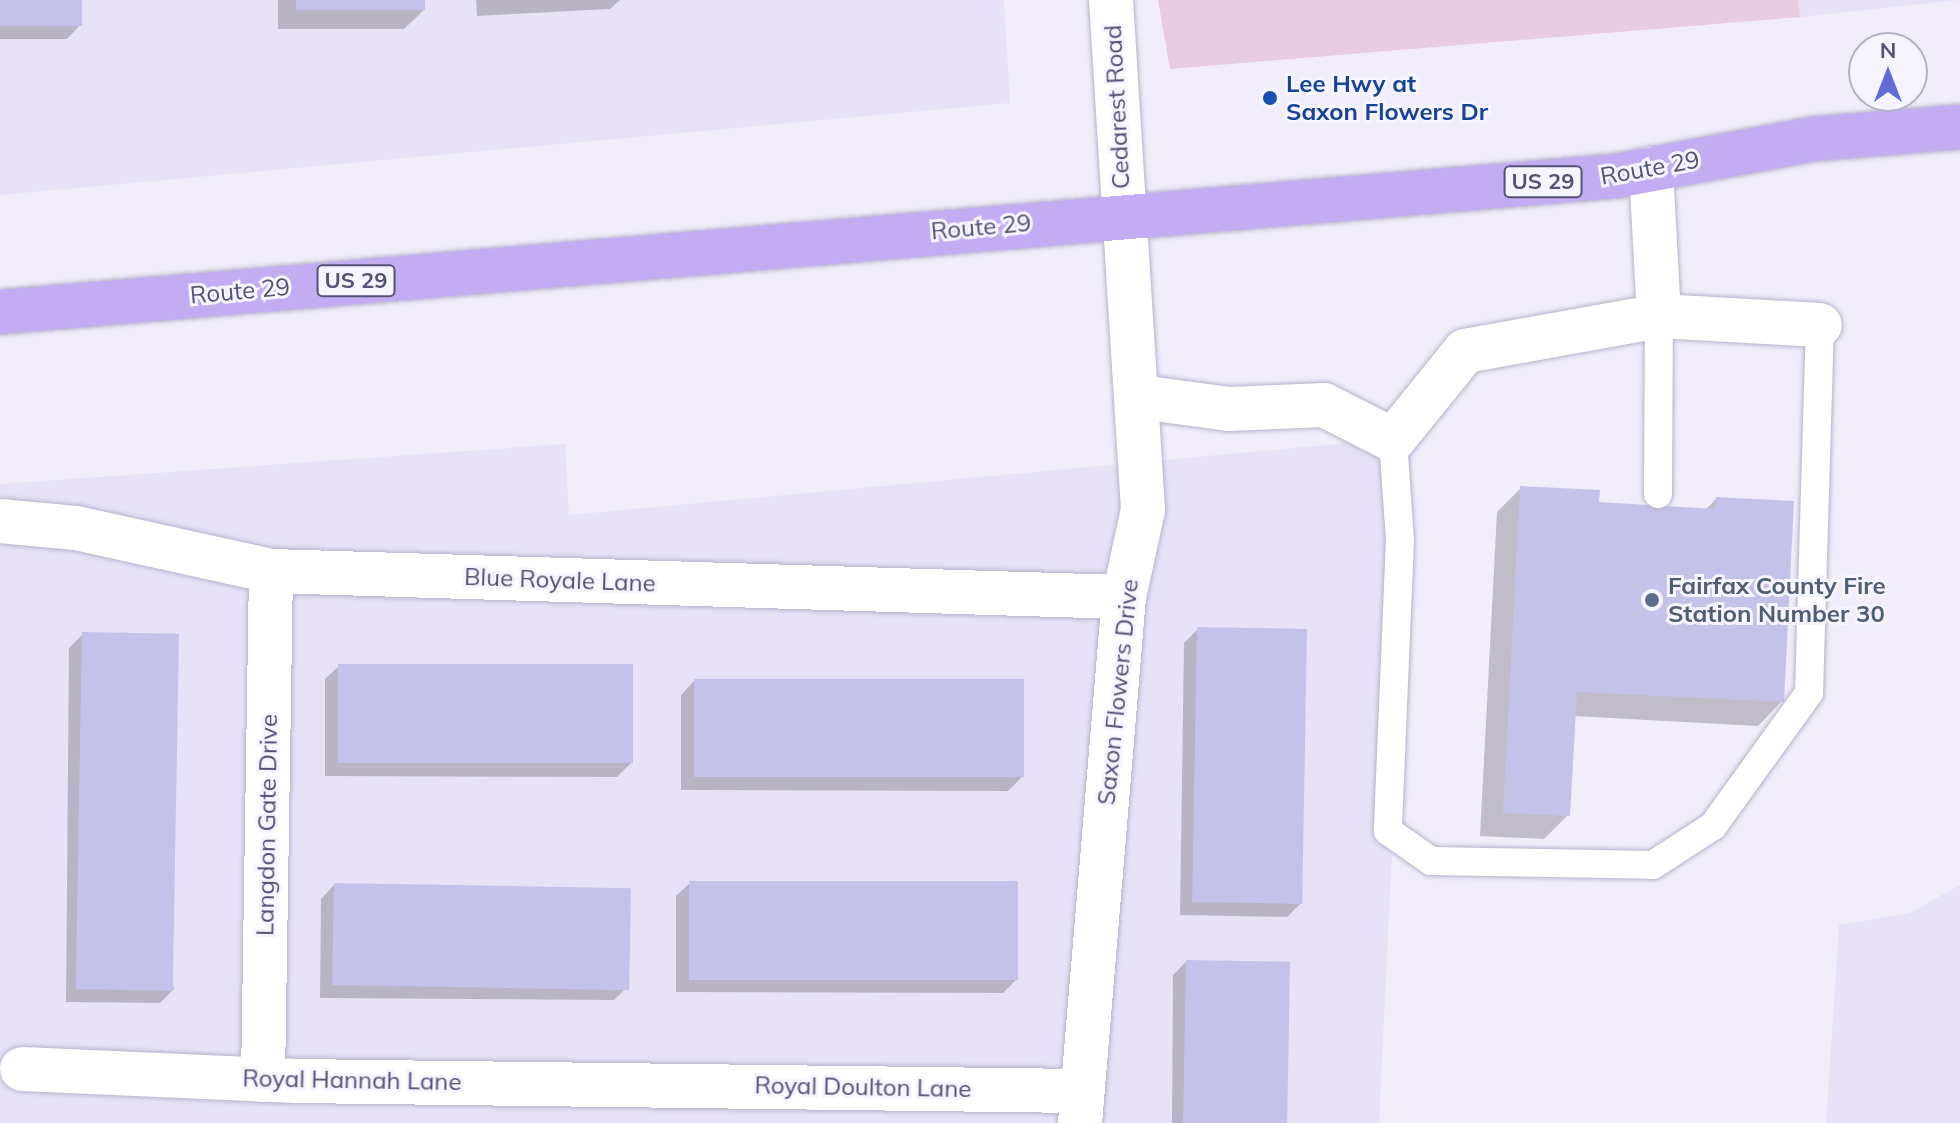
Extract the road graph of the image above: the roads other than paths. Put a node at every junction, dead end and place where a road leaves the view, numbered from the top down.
1 (1111, 0) edge
2 (1960, 127) edge
3 (1651, 169) junction
4 (1123, 214) junction
5 (0, 312) edge
6 (1659, 316) junction
7 (1820, 325) joint
8 (1140, 397) junction
9 (1393, 440) junction
10 (1658, 494) dead end
11 (0, 521) edge
12 (271, 571) junction
13 (1124, 597) junction
14 (22, 1069) dead end
15 (263, 1080) junction
16 (681, 1104) edge
17 (1081, 1107) edge

1 - 4 street, Cedarest Road
2 - 3 main road, Route 29 / US 29
3 - 4 main road, Route 29 / US 29
3 - 6 street
4 - 5 main road, Route 29 / US 29
4 - 8 street, Saxon Flowers Drive
6 - 7 street
6 - 9 street
6 - 10 lane
7 - 9 lane
8 - 9 street
8 - 13 street, Saxon Flowers Drive
11 - 12 street, Blue Royale Lane
12 - 13 street, Blue Royale Lane
12 - 15 street, Langdon Gate Drive
13 - 17 street, Saxon Flowers Drive
14 - 15 street, Royal Hannah Lane
15 - 16 street, Royal Hannah Lane
16 - 17 street, Royal Doulton Lane

